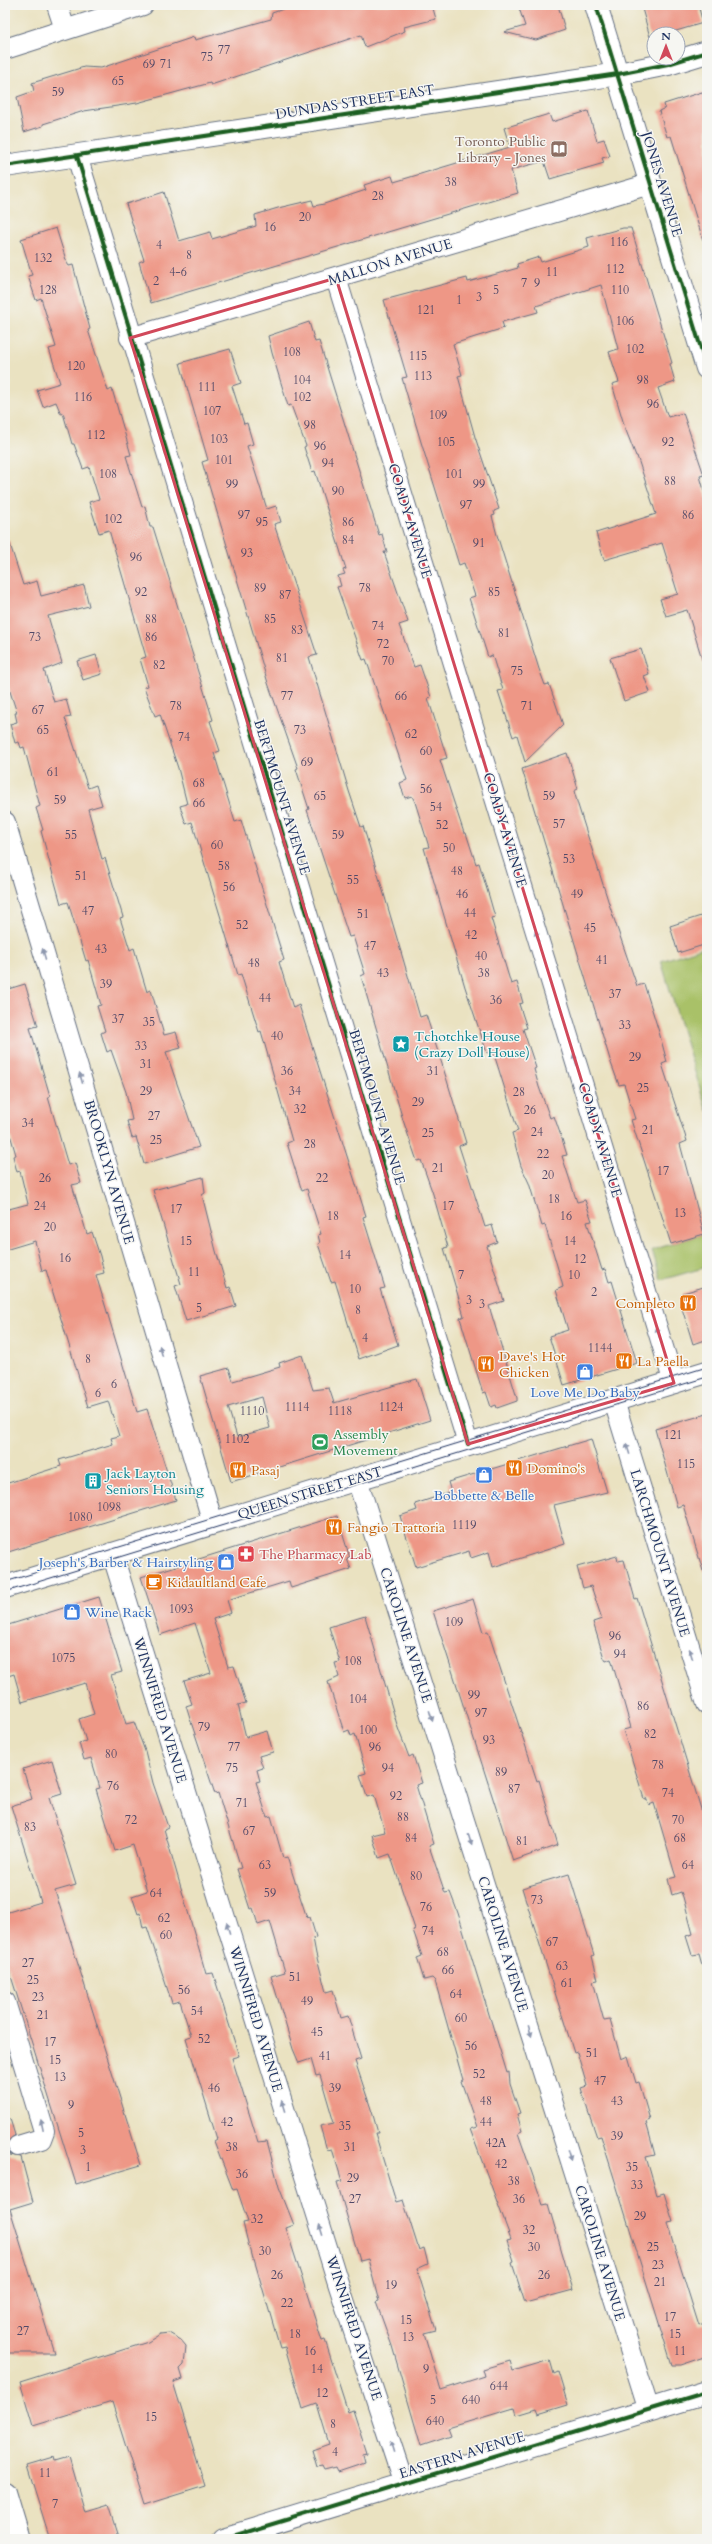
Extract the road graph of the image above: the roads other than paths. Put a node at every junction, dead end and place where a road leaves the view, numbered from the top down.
1 (57, 5) edge
2 (143, 5) edge
3 (596, 5) edge
4 (65, 29) junction
5 (5, 49) edge
6 (707, 52) edge
7 (618, 74) junction
8 (77, 156) junction
9 (5, 166) edge
10 (650, 184) junction
11 (336, 278) junction
12 (130, 338) junction
13 (707, 368) edge
14 (5, 822) edge
15 (707, 1372) edge
16 (674, 1383) junction
17 (614, 1401) junction
18 (468, 1444) junction
19 (356, 1479) junction
20 (213, 1522) junction
21 (112, 1553) junction
22 (5, 1587) edge
23 (707, 1704) edge
24 (5, 2002) edge
25 (18, 2146) dead end
26 (707, 2392) edge
27 (649, 2410) junction
28 (404, 2484) junction
29 (5, 2492) edge
30 (19, 2539) edge
31 (223, 2539) edge

1 - 4 street
2 - 4 street
3 - 7 main road, JONES AVENUE
4 - 5 street
6 - 7 main road, DUNDAS STREET EAST
7 - 8 main road, DUNDAS STREET EAST
7 - 10 main road, JONES AVENUE
8 - 9 main road, DUNDAS STREET EAST
8 - 12 street, BERTMOUNT AVENUE
10 - 11 street, MALLON AVENUE
10 - 13 main road, JONES AVENUE
11 - 12 street, MALLON AVENUE
16 -> 11 street, COADY AVENUE
12 - 18 street, BERTMOUNT AVENUE
20 -> 14 street, BROOKLYN AVENUE
15 - 16 main road, QUEEN STREET EAST
16 - 17 main road, QUEEN STREET EAST
17 - 18 main road, QUEEN STREET EAST
23 -> 17 street, LARCHMOUNT AVENUE
18 - 19 main road, QUEEN STREET EAST
19 - 20 main road, QUEEN STREET EAST
19 -> 27 street, CAROLINE AVENUE
20 - 21 main road, QUEEN STREET EAST
21 - 22 main road, QUEEN STREET EAST
28 -> 21 street, WINNIFRED AVENUE
25 -> 24 street
26 - 27 main road, EASTERN AVENUE
27 - 28 main road, EASTERN AVENUE
28 - 31 main road, EASTERN AVENUE
29 - 30 street

